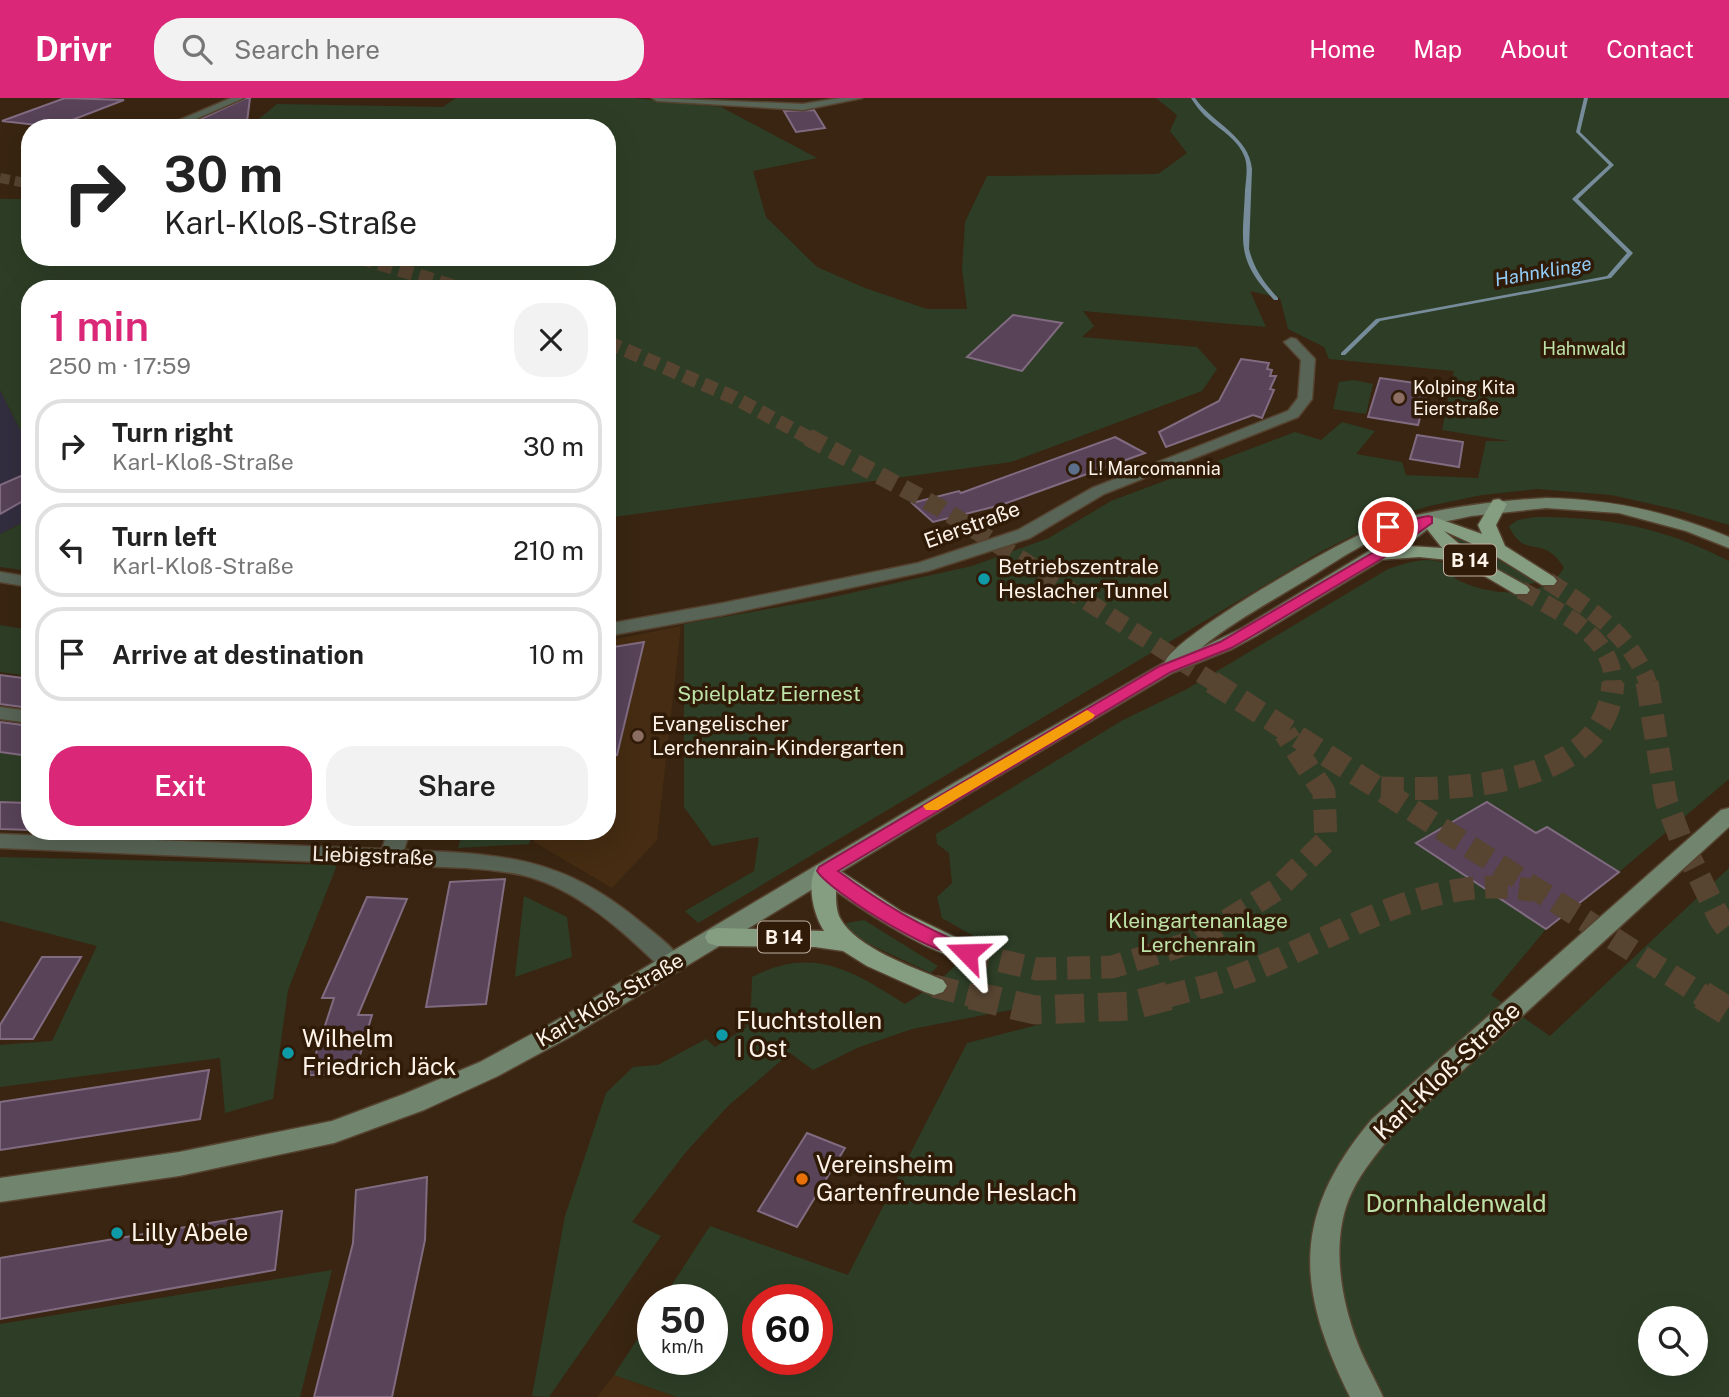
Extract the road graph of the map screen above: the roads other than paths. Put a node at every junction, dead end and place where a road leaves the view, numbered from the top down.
1 (239, 98) edge
2 (657, 98) edge
3 (857, 98) edge
4 (188, 119) edge
5 (1291, 342) dead end
6 (1499, 504) junction
7 (1428, 520) junction
8 (1729, 543) edge
9 (1497, 547) junction
10 (1378, 555) junction
11 (1465, 558) junction
12 (0, 577) edge
13 (21, 580) edge
14 (1548, 581) tunnel mouth
15 (1521, 590) tunnel mouth
16 (616, 628) edge
17 (1165, 669) junction
18 (0, 713) edge
19 (21, 716) edge
20 (1729, 815) edge
21 (396, 840) edge
22 (0, 841) edge
23 (390, 858) junction
24 (825, 871) junction
25 (718, 937) junction
26 (849, 943) junction
27 (967, 953) tunnel mouth
28 (672, 964) junction
29 (934, 986) tunnel mouth
30 (0, 1190) edge
31 (1367, 1397) edge

1 - 4 street
2 - 3 street
5 - 16 street, Eierstraße
6 - 7 main road, Karl-Kloß-Straße
6 - 8 main road, Karl-Kloß-Straße
6 - 9 main road, B 14
7 - 9 main road, B 14
7 - 10 main road, Karl-Kloß-Straße
7 - 11 main road, B 14
7 - 17 main road, Karl-Kloß-Straße
9 - 14 main road, B 14
10 - 11 main road, B 14
10 - 17 main road, Karl-Kloß-Straße
11 - 15 main road, B 14
12 - 13 street
17 - 24 main road, Karl-Kloß-Straße
18 - 19 street
20 - 31 main road, Karl-Kloß-Straße
21 - 23 street
22 - 23 street, Liebigstraße
23 - 28 street, Liebigstraße
24 - 25 main road, Karl-Kloß-Straße
24 - 26 main road, B 14
24 - 27 main road
25 - 26 main road, B 14
25 - 28 main road, Karl-Kloß-Straße
26 - 29 main road, B 14
28 - 30 main road, Karl-Kloß-Straße

